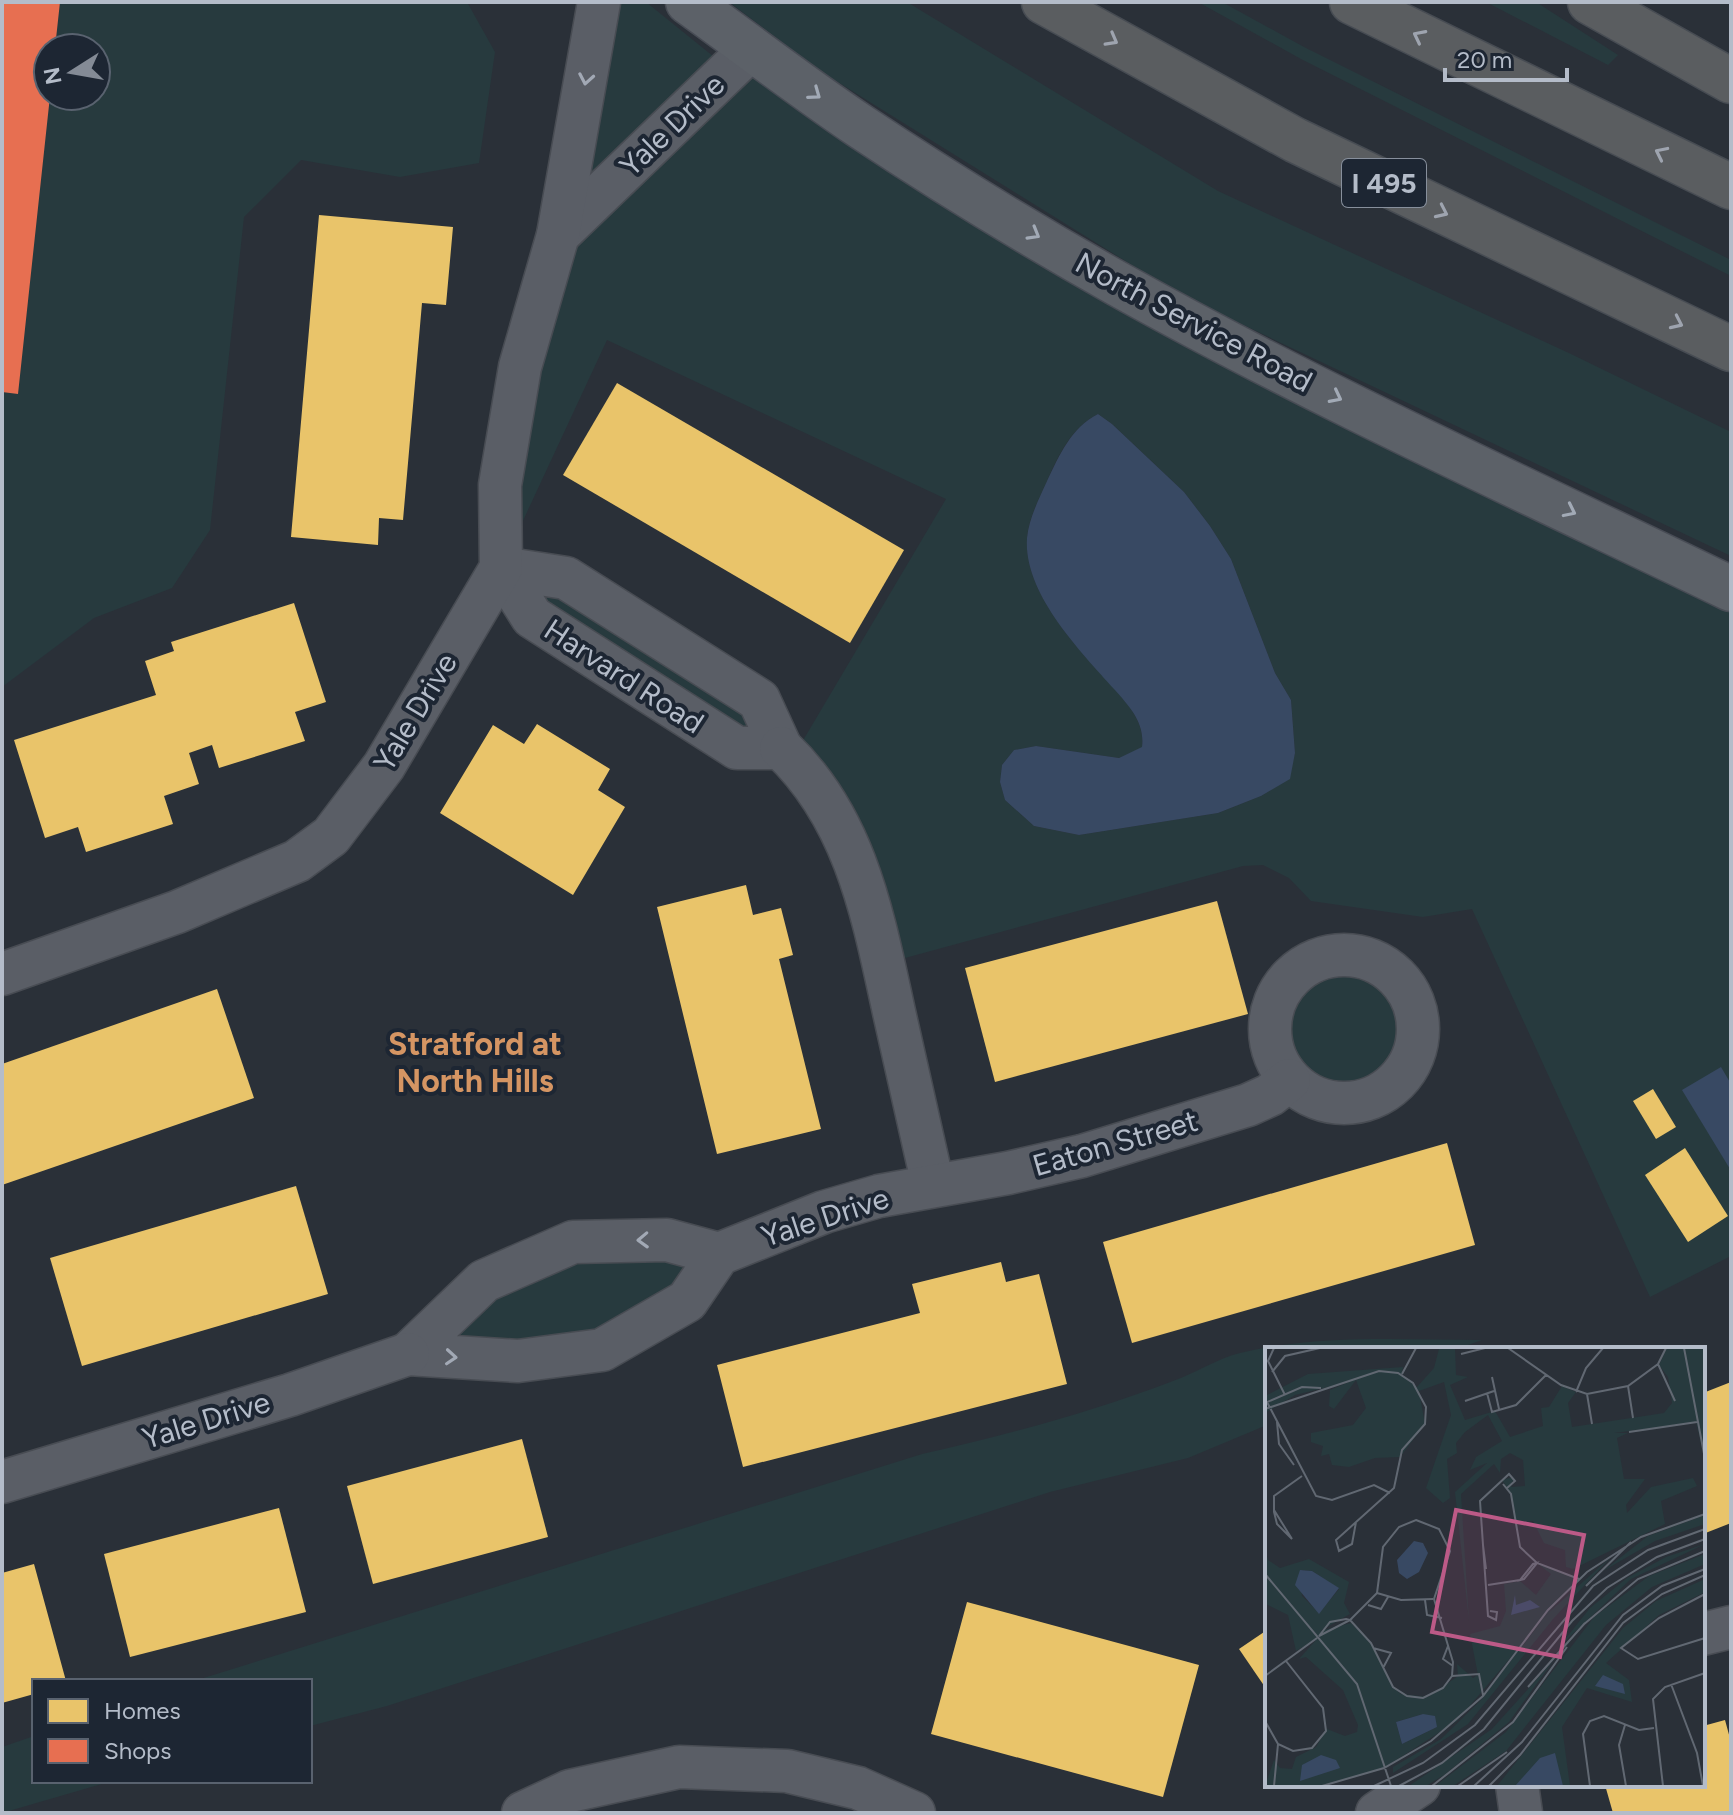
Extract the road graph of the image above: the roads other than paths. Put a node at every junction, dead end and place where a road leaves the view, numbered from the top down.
1 (599, 2) edge
2 (688, 2) edge
3 (1044, 2) edge
4 (1352, 2) edge
5 (1590, 2) edge
6 (752, 48) junction
7 (1731, 81) edge
8 (1731, 187) edge
9 (558, 235) junction
10 (1731, 349) edge
11 (501, 568) junction
12 (1731, 589) edge
13 (2, 974) edge
14 (1289, 1080) dead end
15 (933, 1185) junction
16 (719, 1254) junction
17 (408, 1354) junction
18 (2, 1482) edge
19 (1731, 1627) edge
20 (1705, 1634) edge
21 (1416, 1787) edge
22 (1517, 1787) edge
23 (523, 1813) edge
24 (914, 1813) edge
25 (1377, 1813) edge
26 (1521, 1813) edge

1 -> 9 street, Yale Drive
2 - 6 main road, North Service Road
3 -> 10 highway, I 495
8 -> 4 highway
5 - 7 highway
6 - 9 street, Yale Drive
6 -> 12 main road, North Service Road
9 - 11 street, Yale Drive
11 - 13 street, Yale Drive
11 - 15 street, Harvard Road
14 - 15 street, Eaton Street
15 - 16 street, Yale Drive
17 -> 16 street, Yale Drive
16 -> 17 street, Yale Drive
17 - 18 street, Yale Drive
19 - 20 street
21 - 25 street
22 - 26 street
23 - 24 street

